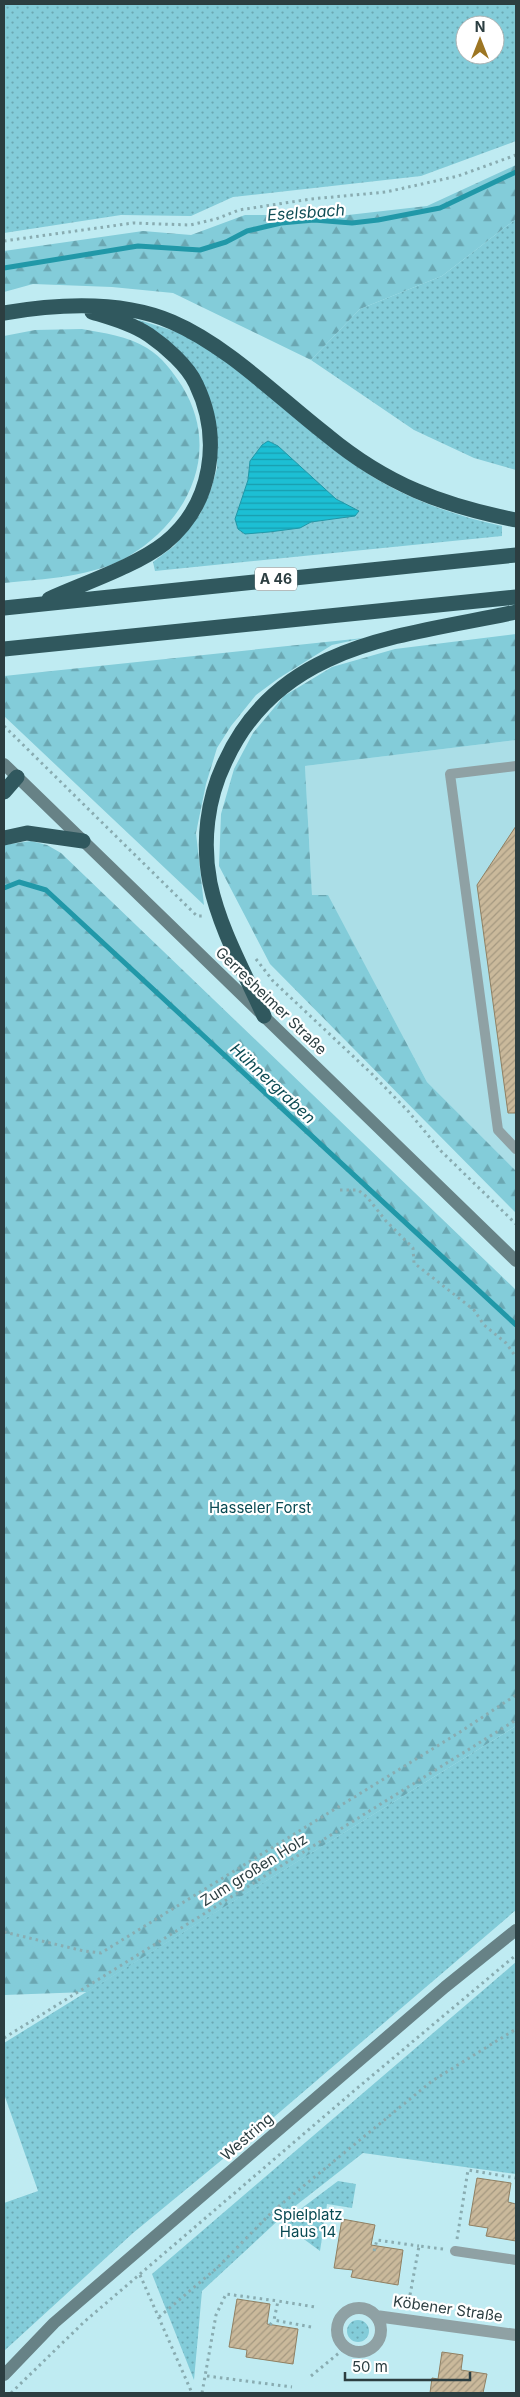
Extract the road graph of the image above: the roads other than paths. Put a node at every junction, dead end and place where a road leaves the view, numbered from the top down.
1 (77, 306) junction
2 (4, 313) edge
3 (516, 520) edge
4 (516, 555) edge
5 (516, 596) edge
6 (36, 604) junction
7 (4, 608) edge
8 (516, 612) edge
9 (4, 649) edge
10 (4, 764) edge
11 (516, 766) edge
12 (18, 777) junction
13 (4, 792) edge
14 (4, 838) edge
15 (83, 841) junction
16 (264, 1016) junction
17 (516, 1149) edge
18 (516, 1261) edge
19 (516, 1930) edge
20 (455, 2251) road end
21 (516, 2260) edge
22 (376, 2316) junction
23 (516, 2335) edge
24 (4, 2375) edge

1 - 2 highway
1 - 3 highway
1 - 6 highway
4 - 6 highway, A 46
5 - 9 highway
6 - 7 highway, A 46
8 - 16 highway
10 - 12 main road, Gerresheimer Straße
11 - 17 lane
12 - 13 highway
12 - 15 main road, Gerresheimer Straße
14 - 15 highway
15 - 16 main road, Gerresheimer Straße
16 - 18 main road, Gerresheimer Straße
19 - 24 main road, Westring
20 - 21 lane
22 - 22 street, Köbener Straße
22 - 23 street, Köbener Straße

